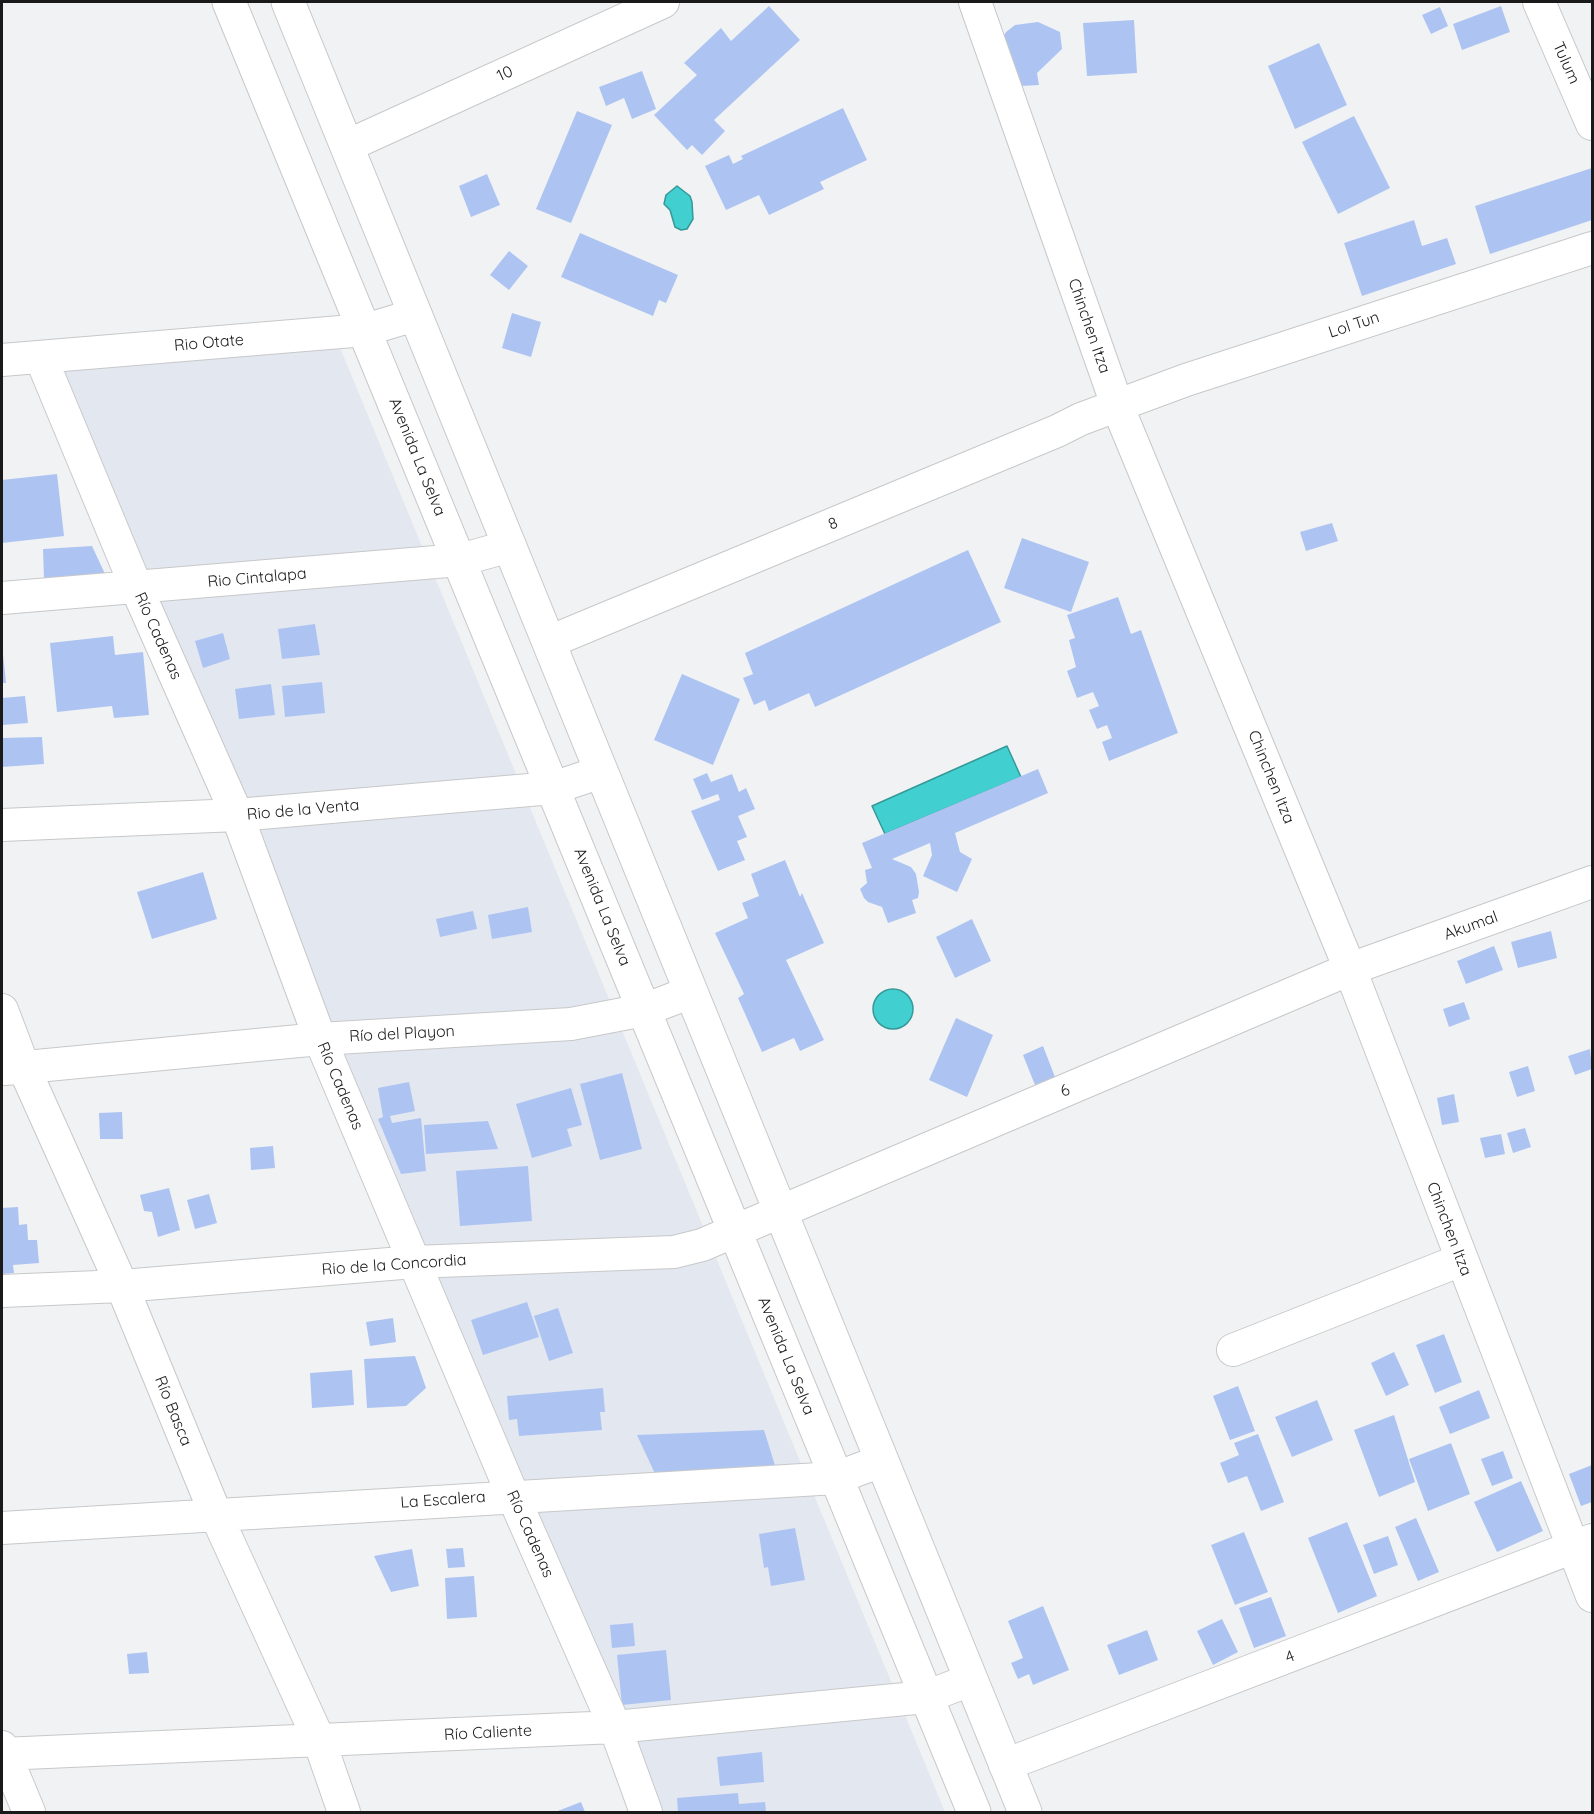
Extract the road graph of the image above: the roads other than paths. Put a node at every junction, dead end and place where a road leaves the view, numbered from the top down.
1 (229, 2) edge
2 (288, 2) edge
3 (663, 2) edge
4 (975, 2) edge
5 (1539, 2) edge
6 (1593, 124) edge
7 (346, 146) junction
8 (1593, 248) edge
9 (415, 315) junction
10 (365, 330) junction
11 (41, 358) junction
12 (2, 360) edge
13 (1117, 405) junction
14 (510, 546) junction
15 (460, 560) junction
16 (137, 589) junction
17 (2, 598) edge
18 (549, 642) junction
19 (601, 772) junction
20 (553, 788) junction
21 (237, 815) junction
22 (2, 825) edge
23 (1593, 882) edge
24 (1350, 969) junction
25 (691, 992) junction
26 (2, 1010) edge
27 (644, 1010) junction
28 (320, 1039) junction
29 (13, 1068) edge
30 (780, 1213) junction
31 (735, 1232) junction
32 (1461, 1260) junction
33 (414, 1262) junction
34 (122, 1286) junction
35 (2, 1291) edge
36 (1233, 1350) dead end
37 (881, 1461) junction
38 (836, 1478) junction
39 (513, 1496) junction
40 (216, 1515) junction
41 (2, 1528) edge
42 (1584, 1545) edge
43 (1593, 1596) edge
44 (970, 1680) junction
45 (926, 1697) junction
46 (615, 1727) junction
47 (319, 1740) junction
48 (2, 1751) edge
49 (1005, 1766) junction
50 (29, 1812) edge
51 (344, 1812) edge
52 (646, 1812) edge
53 (974, 1812) edge
54 (1025, 1812) edge

1 - 10 street, Avenida La Selva
2 - 7 street
3 - 7 street, 10
4 - 13 street, Chinchen Itza
5 - 6 street, Tulum
7 - 9 street
8 - 13 street, Lol Tun
9 - 10 street, Rio Otate
9 - 14 street
10 - 11 street, Rio Otate
10 - 15 street, Avenida La Selva
11 - 12 street, Rio Otate
11 - 16 street, Río Cadenas
13 - 18 street, 8
13 - 24 street, Chinchen Itza
14 - 15 street, Rio Cintalapa
14 - 18 street
15 - 16 street, Rio Cintalapa
15 - 20 street, Avenida La Selva
16 - 17 street, Rio Cintalapa
16 - 21 street, Río Cadenas
18 - 19 street
19 - 20 street, Rio de la Venta
19 - 25 street
20 - 21 street, Rio de la Venta
20 - 27 street, Avenida La Selva
21 - 22 street, Rio de la Venta
21 - 28 street, Río Cadenas
23 - 24 street, Akumal
24 - 30 street, 6
24 - 32 street, Chinchen Itza
25 - 27 street, Río del Playon
25 - 30 street
26 - 29 street, Río Basca
27 - 28 street, Río del Playon
27 - 31 street, Avenida La Selva
28 - 29 street, Río del Playon
28 - 33 street, Río Cadenas
29 - 34 street, Río Basca
30 - 31 street, Rio de la Concordia
30 - 37 street
31 - 33 street, Rio de la Concordia
31 - 38 street, Avenida La Selva
32 - 36 street
32 - 42 street, Chinchen Itza
33 - 34 street, Rio de la Concordia
33 - 39 street, Río Cadenas
34 - 35 street, Rio de la Concordia
34 - 40 street, Río Basca
37 - 38 street, La Escalera
37 - 44 street
38 - 39 street, La Escalera
38 - 45 street, Avenida La Selva
39 - 40 street, La Escalera
39 - 46 street, Río Cadenas
40 - 41 street, La Escalera
40 - 47 street, Río Basca
42 - 43 street, Chinchen Itza
42 - 49 street, 4
44 - 45 street, Río Caliente
44 - 49 street
45 - 46 street, Río Caliente
45 - 53 street, Avenida La Selva
46 - 47 street, Río Caliente
46 - 52 street, Río Cadenas
47 - 48 street, Río Caliente
47 - 51 street, Río Basca
48 - 50 street
49 - 54 street

